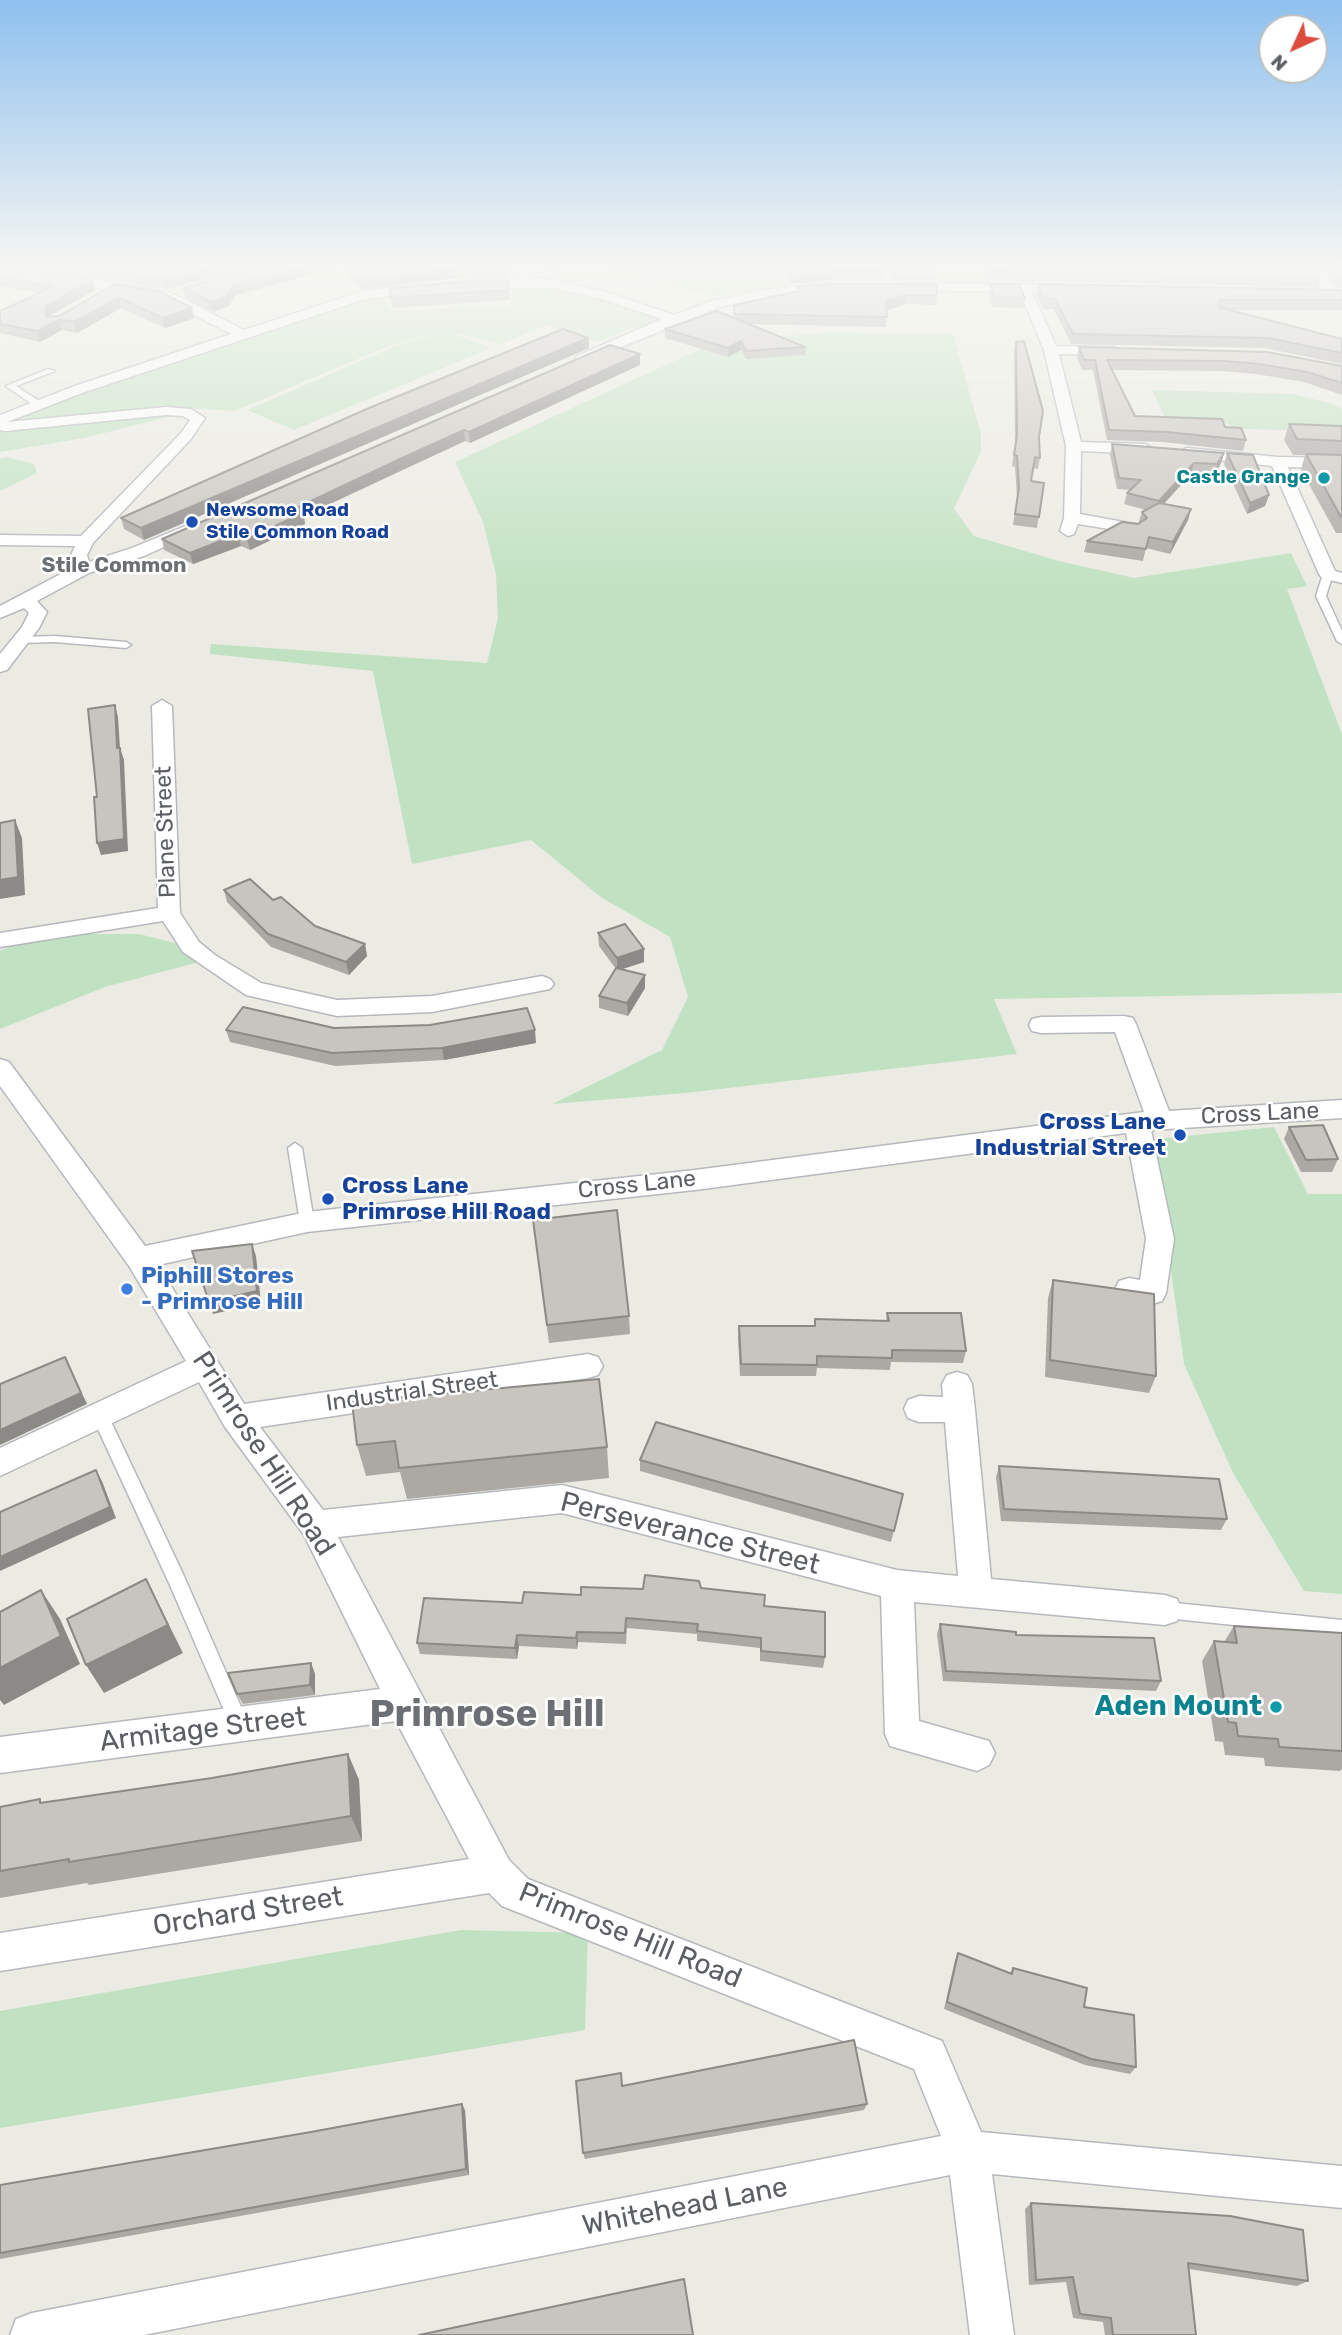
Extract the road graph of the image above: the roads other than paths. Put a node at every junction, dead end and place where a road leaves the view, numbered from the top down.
1 (46, 373) edge
2 (131, 373) edge
3 (1057, 373) edge
4 (39, 405) junction
5 (0, 420) edge
6 (0, 427) edge
7 (1074, 446) junction
8 (1278, 462) junction
9 (1342, 463) edge
10 (202, 524) edge
11 (1070, 525) joint
12 (1134, 528) edge
13 (0, 540) edge
14 (85, 541) junction
15 (83, 569) junction
16 (1335, 576) edge
17 (27, 601) junction
18 (0, 613) edge
19 (20, 640) junction
20 (1342, 641) edge
21 (126, 645) dead end
22 (0, 666) edge
23 (162, 706) dead end
24 (169, 913) junction
25 (0, 940) edge
26 (542, 984) dead end
27 (1041, 1025) dead end
28 (0, 1068) edge
29 (10, 1099) edge
30 (1342, 1109) edge
31 (1148, 1121) junction
32 (295, 1148) dead end
33 (307, 1222) junction
34 (139, 1258) junction
35 (1129, 1289) edge
36 (205, 1366) junction
37 (588, 1366) dead end
38 (919, 1409) dead end
39 (99, 1414) junction
40 (236, 1418) junction
41 (0, 1463) edge
42 (314, 1525) junction
43 (897, 1585) junction
44 (976, 1592) junction
45 (1166, 1610) joint
46 (1342, 1628) edge
47 (405, 1703) junction
48 (240, 1726) junction
49 (977, 1753) dead end
50 (0, 1755) edge
51 (496, 1873) junction
52 (0, 1952) edge
53 (968, 2151) junction
54 (1342, 2187) edge
55 (32, 2335) edge
56 (992, 2335) edge

1 - 4 lane
2 - 4 street
3 - 7 street
4 - 5 street
6 - 14 street
7 - 8 street
7 - 11 street
8 - 9 street
8 - 16 street
10 - 15 street
11 - 12 street
13 - 14 street
14 - 15 street
15 - 17 street
16 - 20 lane
17 - 18 street
17 - 19 street
19 - 21 lane
19 - 22 street
23 - 24 street, Plane Street
24 - 25 street, Plane Street
24 - 26 street
27 - 31 street
28 - 29 street, Primrose Hill Road
29 - 34 street, Primrose Hill Road
30 - 31 street, Cross Lane
31 - 33 street, Cross Lane
31 - 35 street
32 - 33 lane
33 - 34 street, Cross Lane
34 - 36 street, Primrose Hill Road
36 - 39 street
36 - 40 street, Primrose Hill Road
37 - 40 street, Industrial Street
38 - 44 street
39 - 41 street
39 - 48 lane
40 - 42 street, Primrose Hill Road
42 - 43 street, Perseverance Street
42 - 47 street, Primrose Hill Road
43 - 44 street, Perseverance Street
43 - 49 street
44 - 45 street, Perseverance Street
45 - 46 lane, Perseverance Street
47 - 48 street, Armitage Street
47 - 51 street, Primrose Hill Road
48 - 50 street, Armitage Street
51 - 52 street, Orchard Street
51 - 53 street, Primrose Hill Road
53 - 54 street, Whitehead Lane
53 - 55 street, Whitehead Lane
53 - 56 street, Primrose Hill Road

